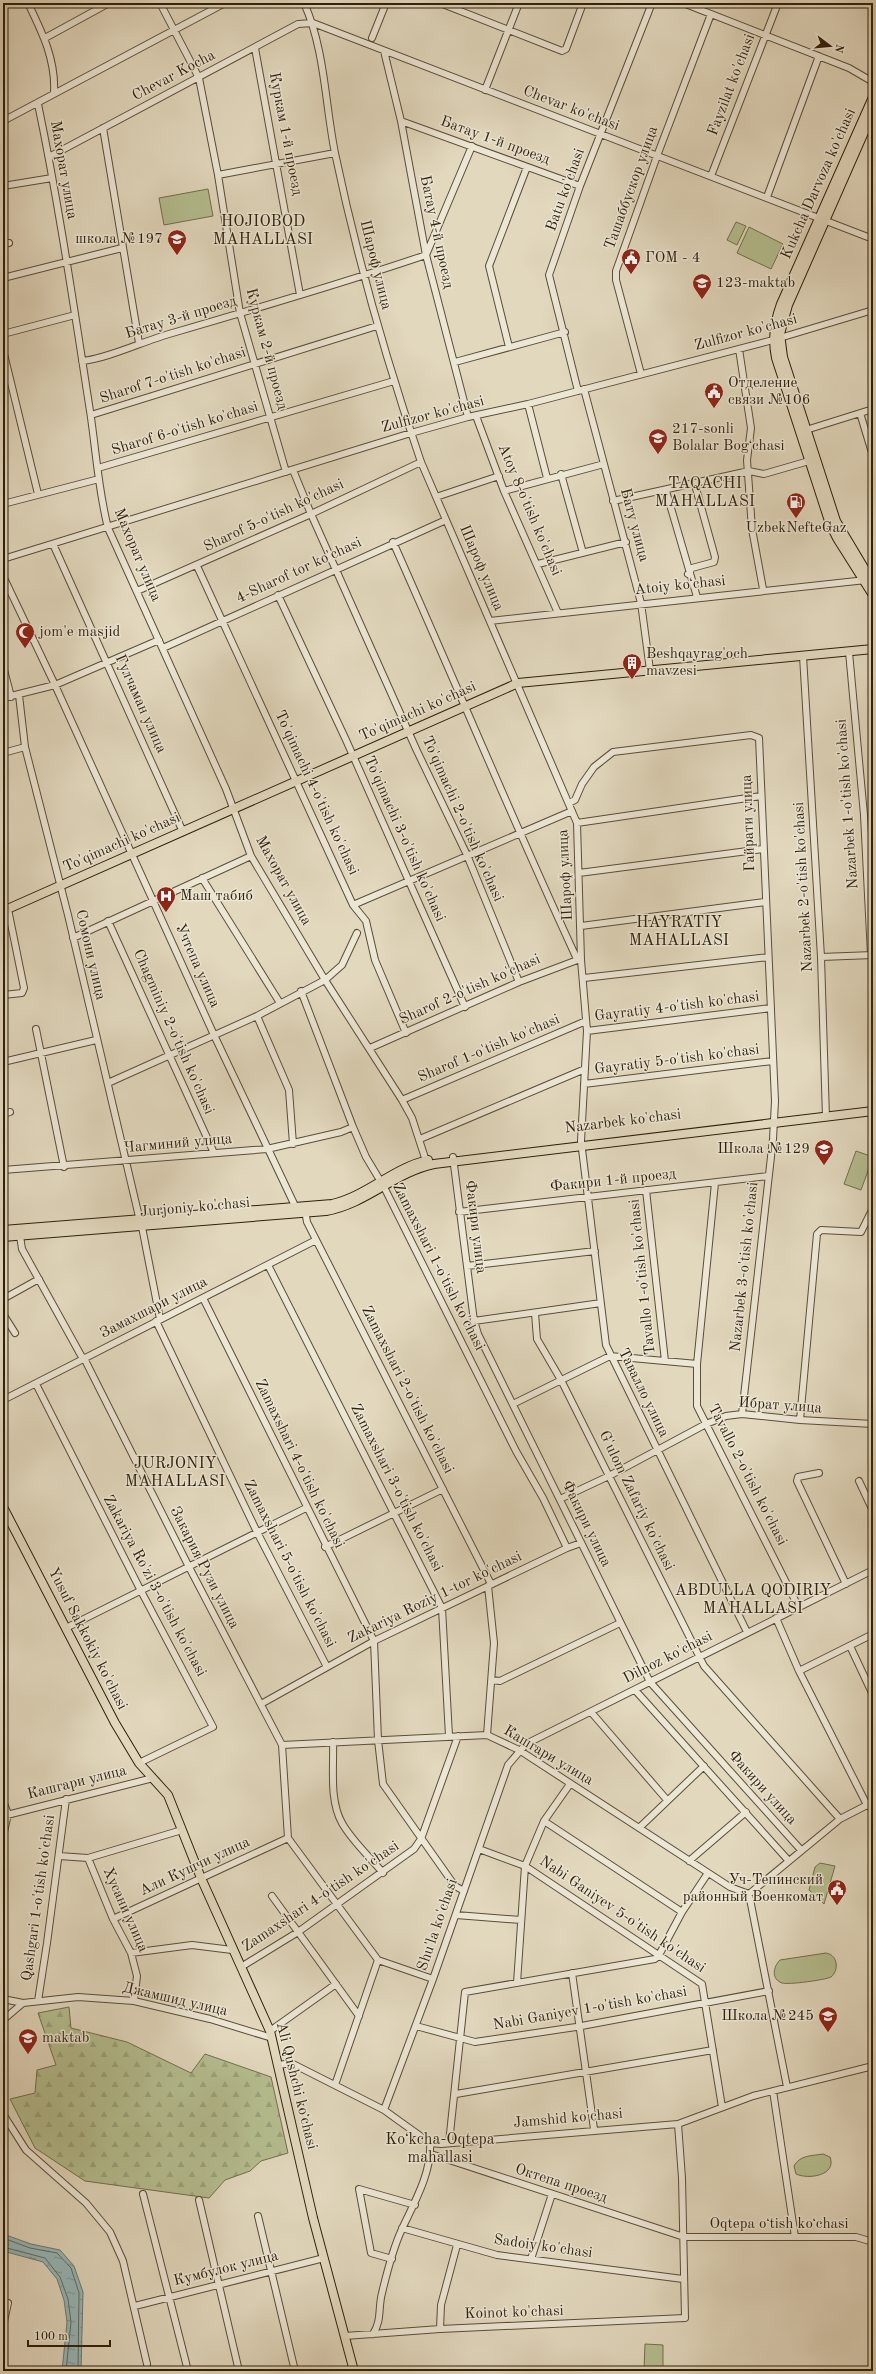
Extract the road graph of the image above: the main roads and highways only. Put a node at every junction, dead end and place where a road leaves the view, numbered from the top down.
1 (873, 97) edge
2 (873, 112) edge
3 (823, 219) junction
4 (777, 339) junction
5 (870, 581) edge
6 (873, 595) edge
7 (873, 649) edge
8 (6, 910) edge
9 (873, 1105) edge
10 (873, 1111) edge
11 (826, 1114) junction
12 (382, 1184) joint
13 (141, 1224) junction
14 (4, 1228) edge
15 (3, 1237) edge
16 (3, 1508) edge
17 (153, 1778) joint
18 (354, 2371) edge

1 - 3 main road, Kukcha Darvoza ko'chasi
2 - 3 main road, Kukcha Darvoza ko'chasi
3 - 4 main road, Kukcha Darvoza ko'chasi
4 - 5 main road, Kukcha Darvoza ko'chasi
4 - 5 main road, Kukcha Darvoza ko'chasi
5 - 6 main road, Kukcha Darvoza ko'chasi
7 - 8 main road, To'qimachi ko'chasi
9 - 11 main road, Nazarbek ko'chasi
10 - 11 main road, Nazarbek ko'chasi
11 - 12 main road, Nazarbek ko'chasi
12 - 13 main road, Jurjoniy ko'chasi
13 - 14 main road, Jurjoniy ko'chasi
13 - 15 main road, Jurjoniy ko'chasi
16 - 17 main road, Yusuf Sakkokiy ko'chasi
17 - 18 main road, Ali Qushchi koʻchasi

